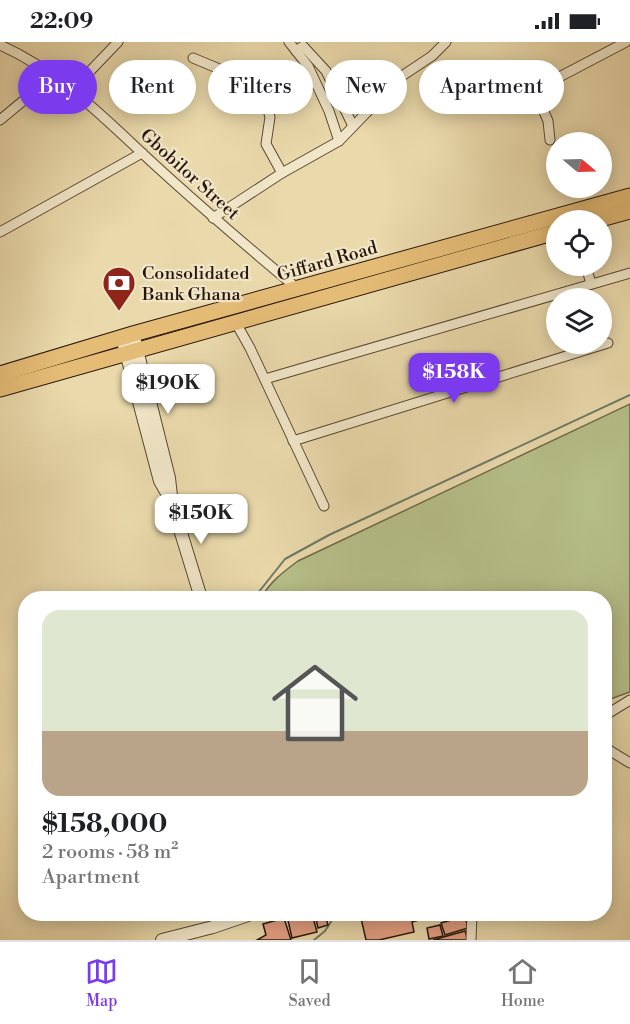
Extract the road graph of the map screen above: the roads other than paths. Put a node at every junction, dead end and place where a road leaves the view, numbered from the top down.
1 (118, 42) edge
2 (289, 42) edge
3 (446, 42) edge
4 (626, 42) edge
5 (0, 45) edge
6 (296, 51) junction
7 (193, 58) dead end
8 (30, 60) edge
9 (97, 64) edge
10 (564, 74) edge
11 (18, 105) edge
12 (97, 112) edge
13 (545, 114) edge
14 (0, 120) edge
15 (352, 126) junction
16 (549, 132) edge
17 (339, 141) junction
18 (142, 153) junction
19 (282, 173) junction
20 (630, 196) edge
21 (630, 211) edge
22 (612, 216) edge
23 (213, 218) junction
24 (0, 232) edge
25 (546, 235) edge
26 (630, 273) edge
27 (589, 276) edge
28 (591, 284) junction
29 (298, 289) junction
30 (236, 323) junction
31 (129, 344) junction
32 (570, 354) edge
33 (0, 374) edge
34 (265, 379) junction
35 (0, 389) edge
36 (293, 441) junction
37 (324, 506) dead end
38 (199, 591) edge
39 (630, 700) edge
40 (612, 711) edge
41 (612, 752) edge
42 (630, 763) edge
43 (231, 921) edge
44 (472, 921) edge
45 (162, 940) edge
46 (471, 940) edge

1 - 9 street
2 - 6 street
3 - 15 street
4 - 10 street
5 - 8 street, Gbobilor Street
6 - 15 street
6 - 17 street
7 - 19 street
11 - 14 street
12 - 18 street, Gbobilor Street
13 - 16 street
15 - 17 street
17 - 19 street
18 - 23 street, Gbobilor Street
18 - 24 street
19 - 23 street
20 - 29 main road, Giffard Road
21 - 22 main road
23 - 29 street, Gbobilor Street
25 - 30 main road, Giffard Road
26 - 28 street
27 - 28 street
28 - 34 street
29 - 31 main road, Giffard Road
30 - 31 main road, Giffard Road
30 - 34 street
31 - 33 main road, Giffard Road
31 - 35 main road, Giffard Road
31 - 38 street
32 - 36 street
34 - 36 street
36 - 37 street
39 - 40 street
41 - 42 street
43 - 45 street
44 - 46 street

